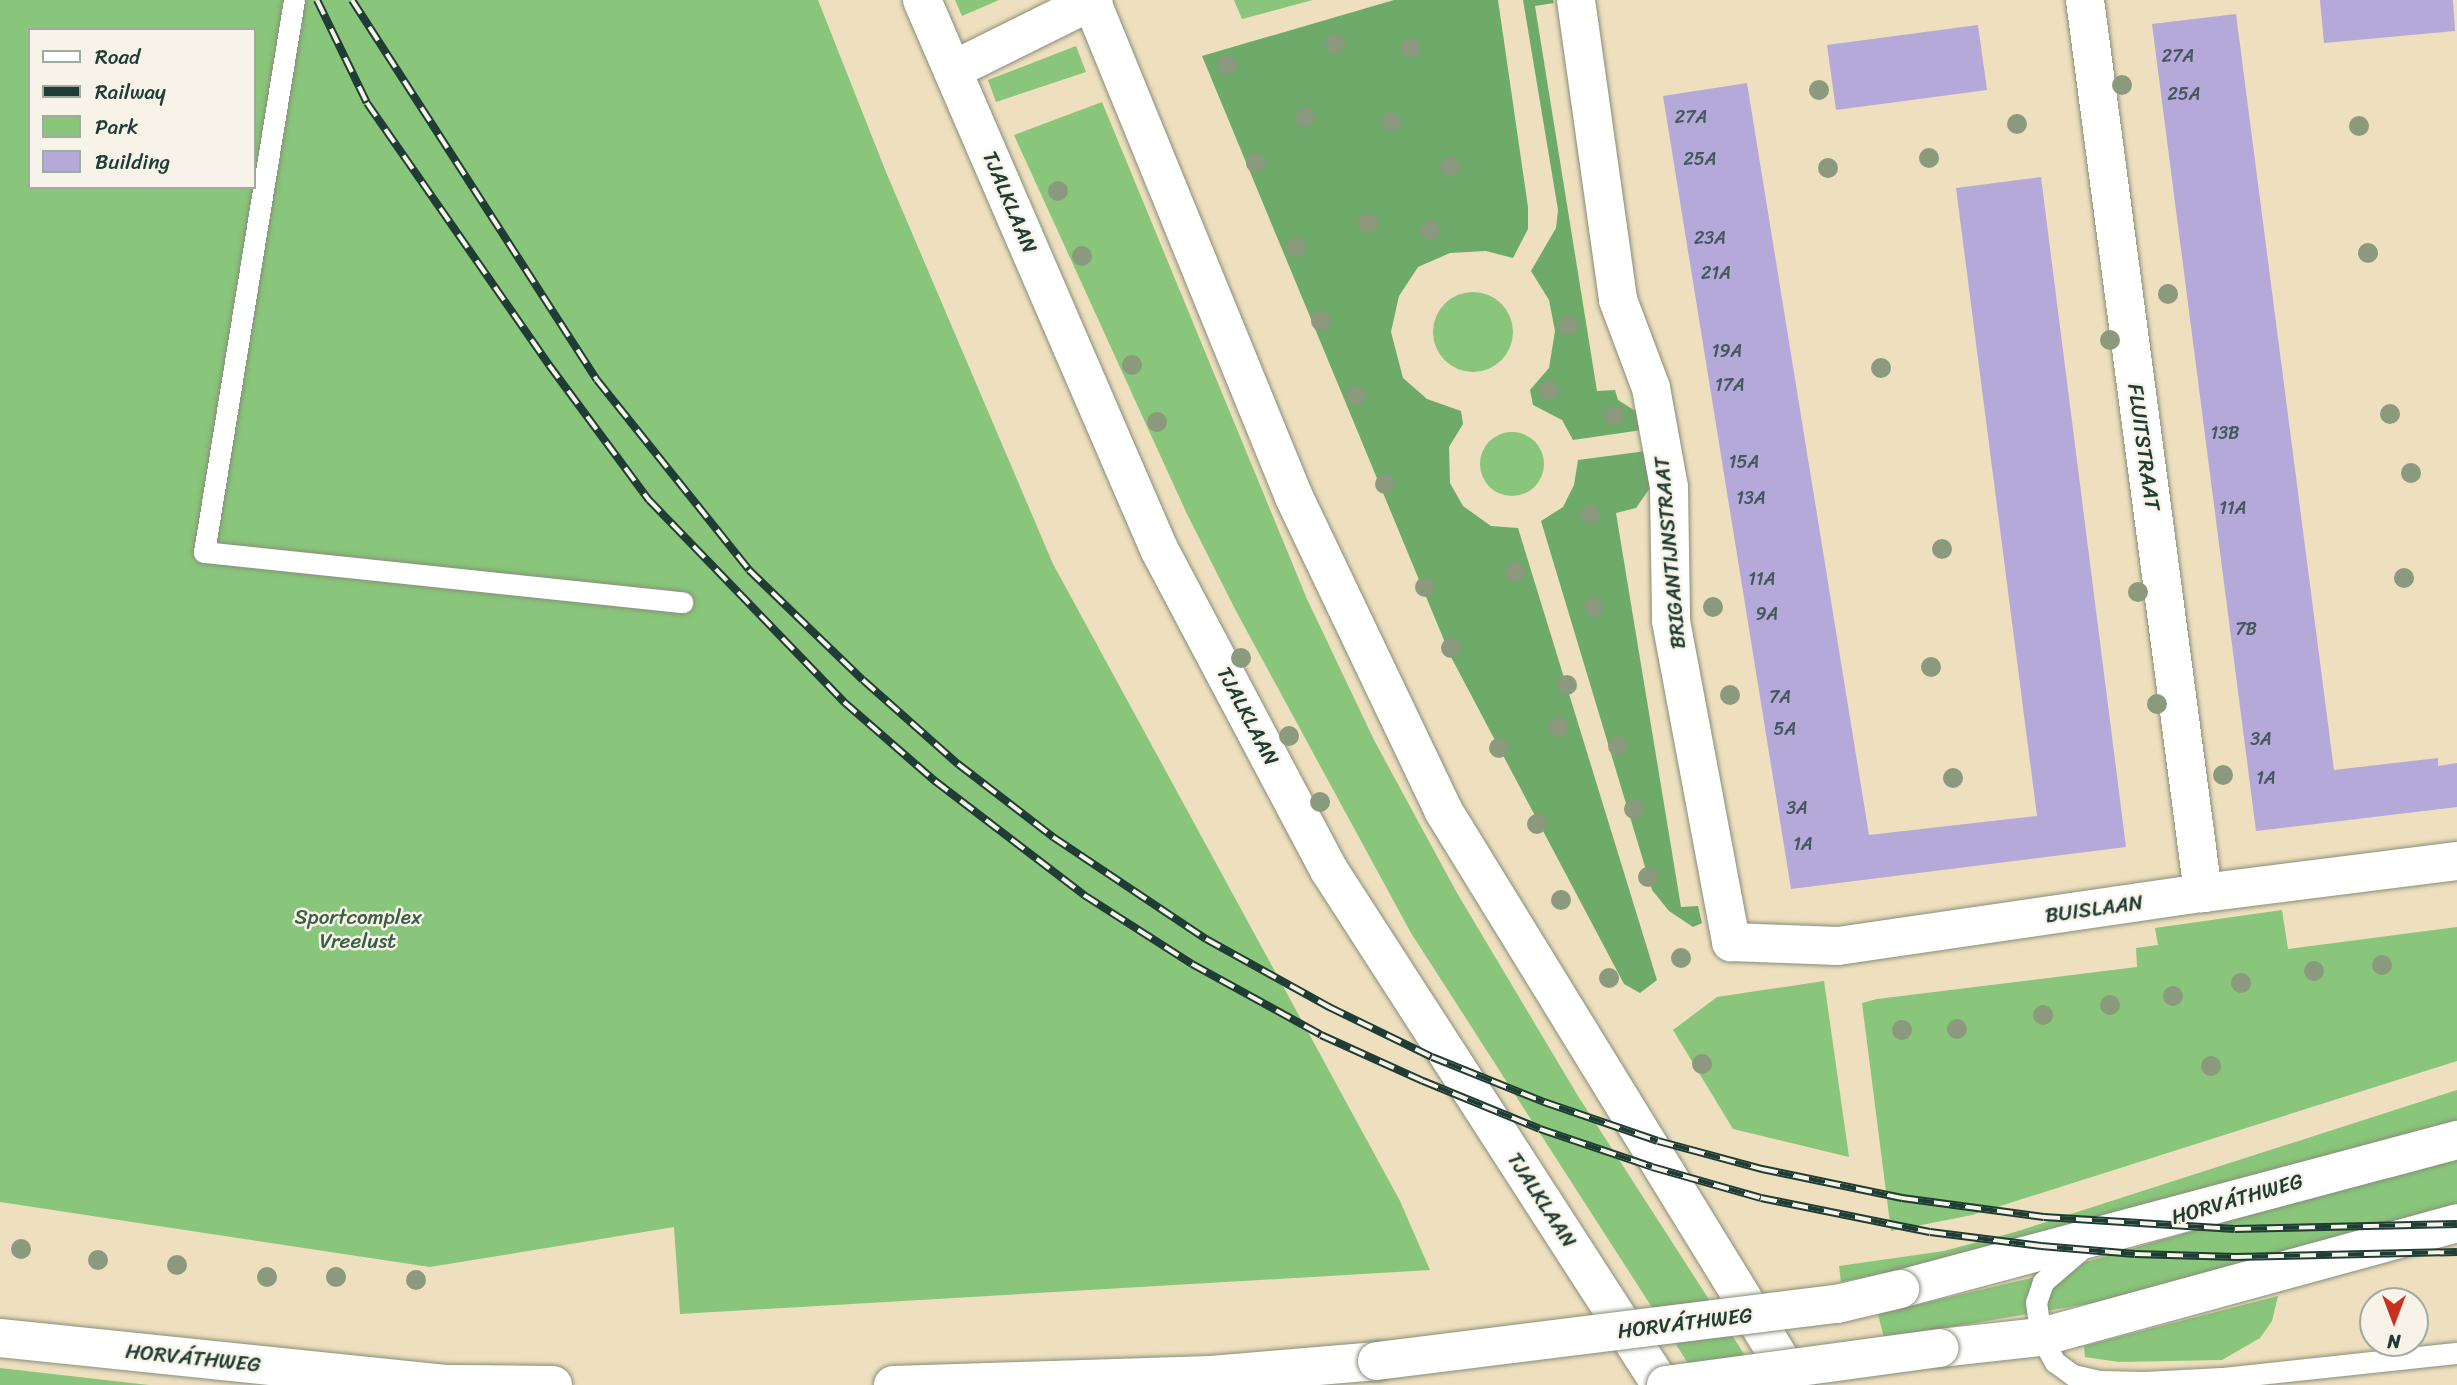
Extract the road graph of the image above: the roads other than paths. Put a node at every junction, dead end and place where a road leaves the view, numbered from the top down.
1 (294, 0) edge
2 (922, 0) edge
3 (1092, 0) edge
4 (1576, 0) edge
5 (2085, 0) edge
6 (953, 69) junction
7 (682, 602) dead end
8 (2457, 861) edge
9 (2203, 893) junction
10 (1731, 942) joint
11 (2457, 1140) edge
12 (2457, 1223) edge
13 (2095, 1239) junction
14 (2040, 1337) junction
15 (0, 1338) edge
16 (2457, 1353) edge
17 (2100, 1383) edge
18 (553, 1385) edge
19 (893, 1385) edge
20 (1664, 1385) edge
21 (1796, 1385) edge

1 - 7 lane
2 - 6 main road, TJALKLAAN
3 - 6 main road
3 - 21 main road
4 - 10 main road, BRIGANTIJNSTRAAT
5 - 9 main road, FLUITSTRAAT
6 - 20 main road, TJALKLAAN
8 - 9 main road, BUISLAAN
9 - 10 main road, BUISLAAN
11 - 13 main road, HORVÁTHWEG
12 - 14 main road
13 - 14 lane
13 - 19 main road, HORVÁTHWEG, bridge
14 - 17 lane
14 - 20 main road, bridge
15 - 18 main road, HORVÁTHWEG
16 - 17 lane

